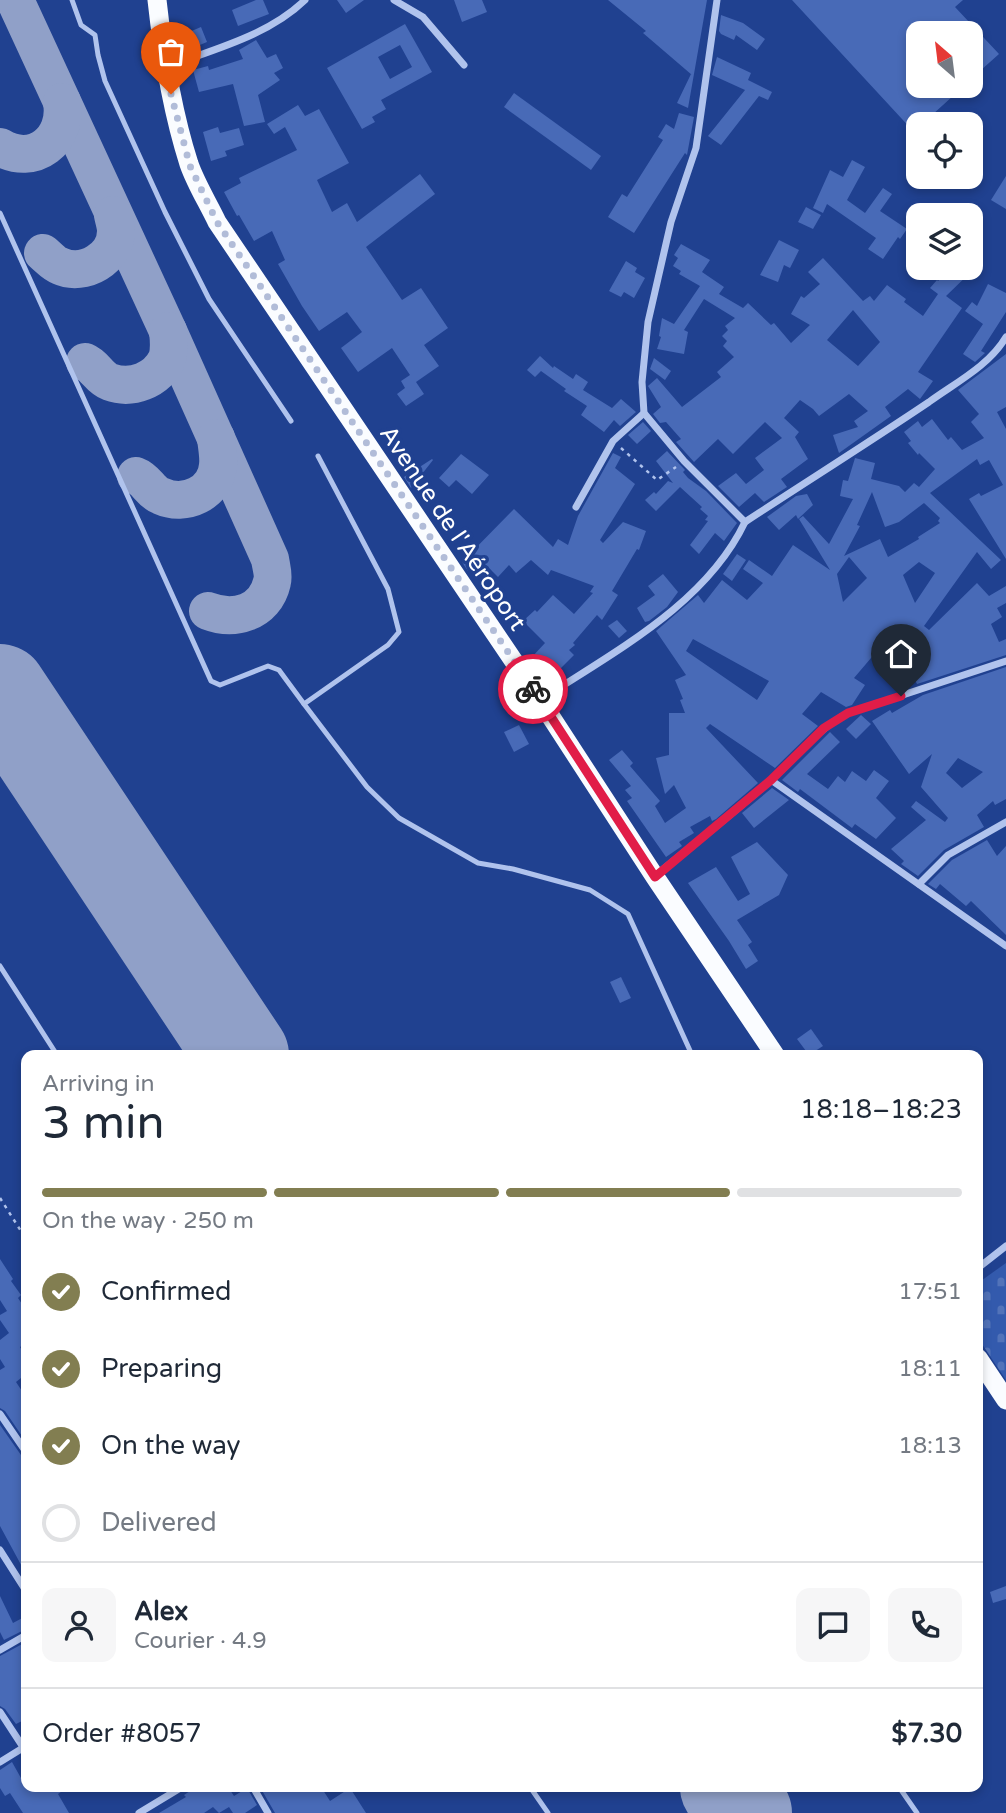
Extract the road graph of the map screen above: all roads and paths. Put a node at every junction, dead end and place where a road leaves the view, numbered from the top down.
1 (72, 0) edge
2 (157, 0) edge
3 (305, 0) edge
4 (394, 0) edge
5 (717, 0) edge
6 (464, 65) dead end
7 (165, 68) junction
8 (0, 213) edge
9 (1006, 337) edge
10 (644, 413) junction
11 (291, 421) dead end
12 (613, 441) junction
13 (318, 456) dead end
14 (684, 461) junction
15 (576, 507) dead end
16 (745, 522) junction
17 (1006, 661) edge
18 (540, 700) junction
19 (304, 704) junction
20 (771, 780) junction
21 (1006, 821) edge
22 (655, 877) junction
23 (919, 884) junction
24 (1006, 946) edge
25 (0, 966) edge
26 (54, 1050) edge
27 (690, 1050) edge
28 (772, 1050) edge
29 (0, 1198) edge
30 (21, 1231) edge
31 (1006, 1246) edge
32 (983, 1264) edge
33 (983, 1366) edge
34 (1006, 1400) edge
35 (0, 1413) edge
36 (21, 1444) edge
37 (0, 1550) edge
38 (21, 1583) edge
39 (21, 1637) edge
40 (0, 1650) edge
41 (0, 1713) edge
42 (21, 1742) edge
43 (21, 1748) edge
44 (0, 1762) edge
45 (174, 1792) edge
46 (256, 1792) edge
47 (533, 1792) edge
48 (902, 1792) edge
49 (139, 1813) edge
50 (268, 1813) edge
51 (548, 1813) edge
52 (916, 1813) edge

1 - 11 lane
2 - 7 highway, Avenue de l'Aéroport
3 - 7 street
4 - 6 street
5 - 10 street
7 - 18 highway, Avenue de l'Aéroport
8 - 19 lane
9 - 16 street
10 - 12 street
10 - 14 street
12 - 14 path
12 - 15 street
13 - 19 lane
14 - 16 street
16 - 18 street
17 - 20 street
18 - 22 highway, Avenue de l'Aéroport
19 - 27 lane
20 - 22 street
20 - 23 street
21 - 23 street
22 - 28 highway, Avenue de l'Aéroport
23 - 24 street
25 - 26 lane
29 - 30 path
31 - 32 street
33 - 34 highway
35 - 36 street
37 - 38 street
39 - 40 street
41 - 42 street
43 - 44 street
45 - 49 street
46 - 50 street
47 - 51 lane
48 - 52 lane

